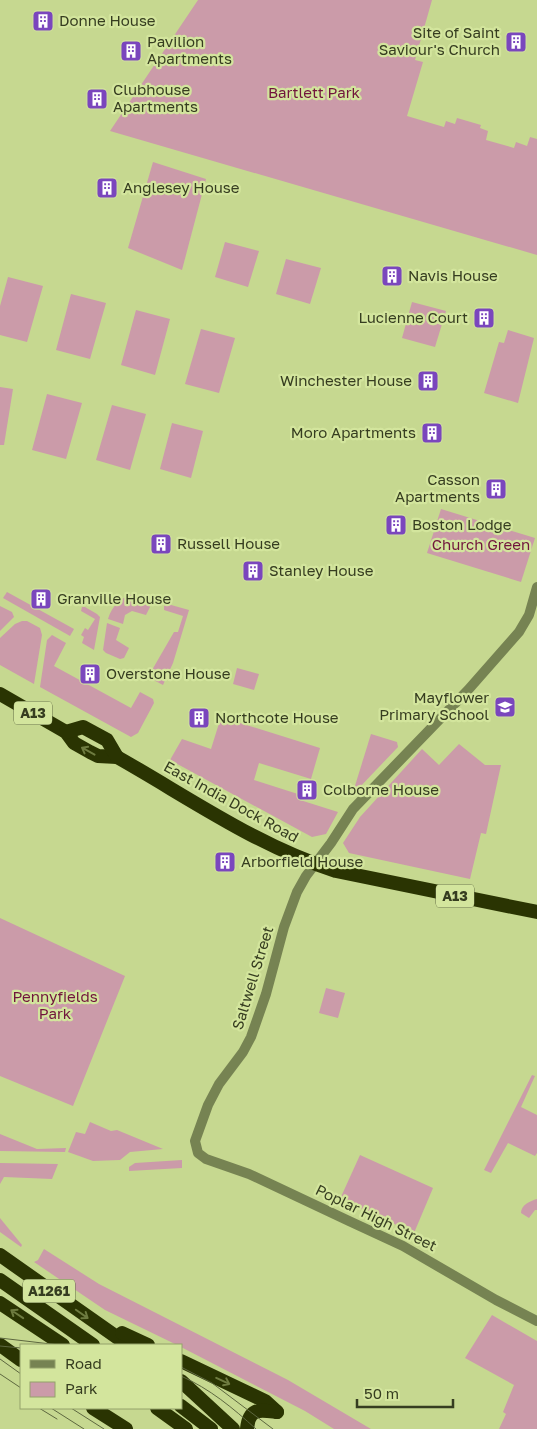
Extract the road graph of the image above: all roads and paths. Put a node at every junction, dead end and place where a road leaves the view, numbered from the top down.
1 (537, 587) edge
2 (0, 694) edge
3 (314, 864) junction
4 (537, 912) edge
5 (198, 1153) joint
6 (0, 1255) edge
7 (0, 1280) edge
8 (0, 1302) edge
9 (537, 1320) edge
10 (99, 1326) junction
11 (62, 1344) edge
12 (92, 1344) edge
13 (126, 1344) edge
14 (146, 1344) edge
15 (0, 1345) edge
16 (20, 1359) edge
17 (182, 1361) edge
18 (182, 1382) edge
19 (182, 1407) edge
20 (95, 1409) edge
21 (158, 1409) edge
22 (126, 1429) edge
23 (186, 1429) edge
24 (210, 1429) edge
25 (233, 1429) edge
26 (247, 1429) edge

1 - 3 street, Saltwell Street
2 - 3 highway, East India Dock Road / A13
3 - 4 highway, East India Dock Road / A13
3 - 5 street, Saltwell Street
5 - 9 street, Poplar High Street
6 -> 10 highway, A1261
7 - 12 highway
11 -> 8 highway
10 - 13 highway, A1261
10 - 14 highway
15 - 16 highway
17 -> 26 highway
18 - 25 highway
19 - 24 highway
20 - 22 highway
21 - 23 highway

